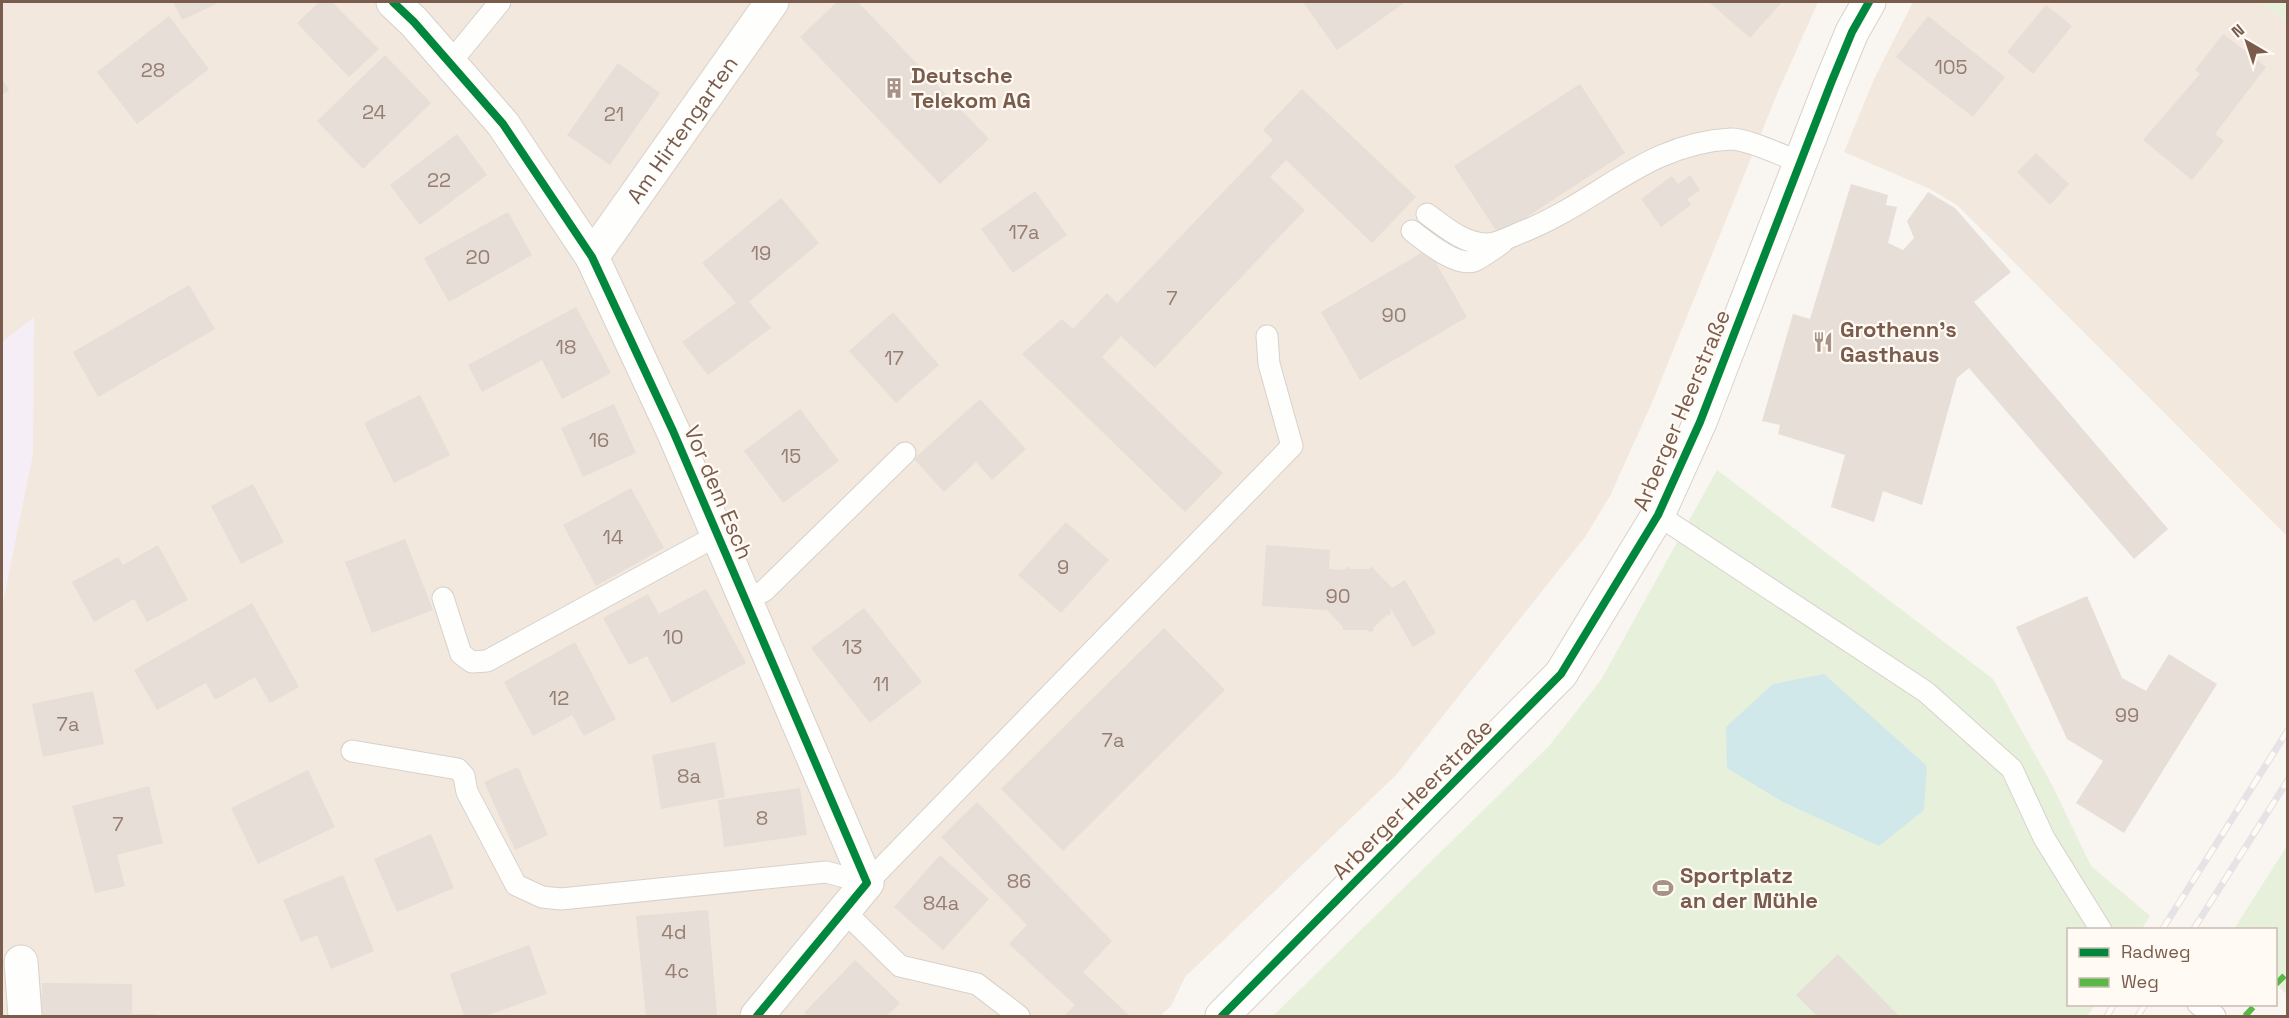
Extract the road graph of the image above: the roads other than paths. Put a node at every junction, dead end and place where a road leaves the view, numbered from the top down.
1 (393, 2) edge
2 (500, 2) edge
3 (772, 2) edge
4 (1869, 2) edge
5 (450, 63) junction
6 (1800, 162) junction
7 (1427, 214) dead end
8 (1412, 231) dead end
9 (1515, 235) junction
10 (591, 257) junction
11 (1267, 336) dead end
12 (904, 453) dead end
13 (1658, 515) junction
14 (718, 535) junction
15 (443, 598) dead end
16 (746, 600) junction
17 (352, 751) dead end
18 (867, 884) junction
19 (844, 911) junction
20 (2100, 928) edge
21 (21, 962) dead end
22 (2199, 1006) edge
23 (25, 1017) edge
24 (757, 1017) edge
25 (1019, 1017) edge
26 (1221, 1017) edge
27 (2215, 1017) edge

1 - 5 street, Vor dem Esch
2 - 5 lane
3 - 10 street, Am Hirtengarten
4 - 6 street, Arberger Heerstraße
5 - 10 street, Vor dem Esch
6 - 9 lane
6 - 13 street, Arberger Heerstraße
7 - 9 lane
8 - 9 lane
10 - 14 street, Vor dem Esch
11 - 18 lane
12 - 16 lane
13 - 20 lane
13 - 26 street, Arberger Heerstraße
14 - 15 lane
14 - 16 street, Vor dem Esch
16 - 18 street, Vor dem Esch
17 - 18 lane
18 - 19 street
19 - 24 street
19 - 25 lane
21 - 23 street
22 - 27 lane

